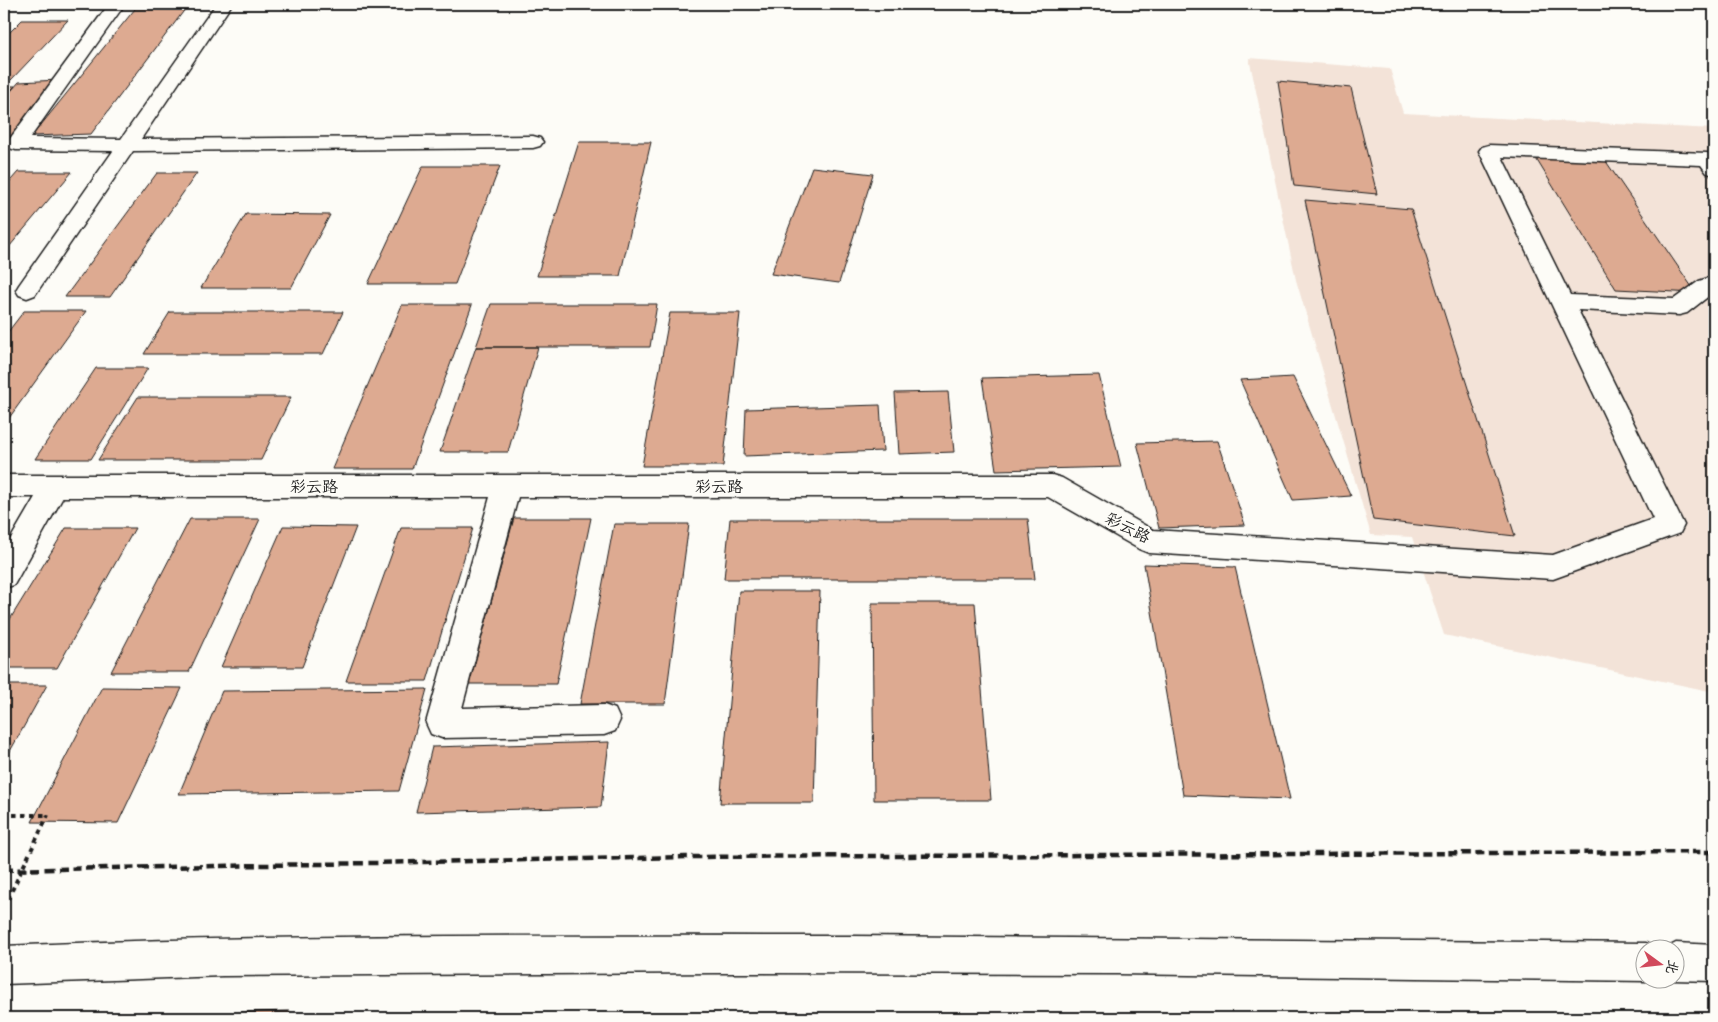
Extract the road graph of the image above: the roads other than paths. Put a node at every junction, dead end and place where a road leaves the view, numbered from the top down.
1 (118, 4) edge
2 (224, 4) edge
3 (533, 142) dead end
4 (127, 145) junction
5 (1714, 169) edge
6 (1714, 283) edge
7 (27, 290) dead end
8 (1562, 302) junction
9 (4, 486) edge
10 (55, 486) junction
11 (507, 486) junction
12 (4, 576) edge
13 (604, 720) dead end
14 (1636, 962) edge
15 (1686, 962) edge
16 (1714, 963) edge
17 (4, 965) edge

1 - 4 street
2 - 4 street
3 - 4 street
4 - 7 street
5 - 8 street
6 - 8 street
8 - 11 street, 彩云路
9 - 10 street, 彩云路
10 - 11 street, 彩云路
10 - 12 street
11 - 13 street
14 - 17 street
15 - 16 street

